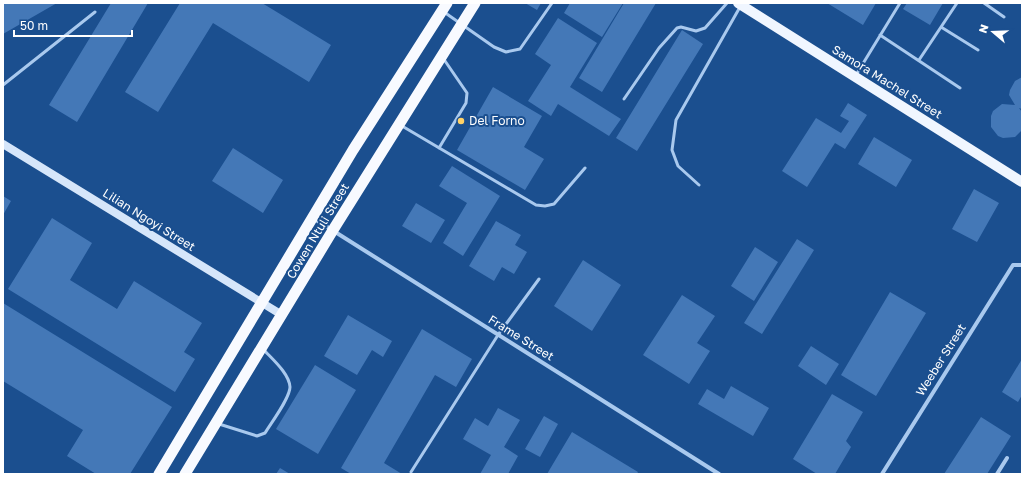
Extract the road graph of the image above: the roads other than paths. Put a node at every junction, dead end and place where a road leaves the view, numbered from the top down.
1 (475, 3) edge
2 (552, 3) edge
3 (728, 3) edge
4 (900, 3) edge
5 (957, 3) edge
6 (984, 3) edge
7 (740, 4) edge
8 (445, 7) edge
9 (95, 12) dead end
10 (1004, 17) dead end
11 (462, 24) junction
12 (941, 27) junction
13 (880, 35) junction
14 (978, 50) dead end
15 (441, 55) junction
16 (919, 60) junction
17 (855, 77) junction
18 (3, 84) edge
19 (960, 88) dead end
20 (624, 100) dead end
21 (399, 124) junction
22 (3, 144) edge
23 (439, 148) junction
24 (585, 168) dead end
25 (1022, 182) edge
26 (699, 185) dead end
27 (313, 218) junction
28 (333, 230) junction
29 (1022, 265) edge
30 (539, 279) dead end
31 (262, 303) junction
32 (282, 315) junction
33 (498, 335) junction
34 (262, 348) junction
35 (216, 423) junction
36 (1007, 458) dead end
37 (411, 472) dead end
38 (159, 474) edge
39 (185, 474) edge
40 (719, 474) edge
41 (882, 474) edge
42 (997, 474) edge

1 - 11 highway, Cowen Ntuli Street
2 - 11 lane
3 - 20 lane
4 - 13 lane
5 - 12 lane
6 - 10 lane
7 - 17 main road, Samora Machel Street
7 - 26 lane
8 - 11 lane
8 - 27 highway, Cowen Ntuli Street
9 - 18 lane
11 - 15 highway, Cowen Ntuli Street
12 - 14 lane
12 - 16 lane
13 - 16 lane
13 - 17 lane
15 - 21 highway, Cowen Ntuli Street
15 - 23 lane
16 - 19 lane
17 - 25 main road, Samora Machel Street
21 - 23 lane
21 - 28 highway, Cowen Ntuli Street
22 - 31 main road, Lilian Ngoyi Street
23 - 24 lane
27 - 28 street, Frame Street
27 - 31 highway, Cowen Ntuli Street
28 - 32 highway, Cowen Ntuli Street
28 - 33 street, Frame Street
29 - 41 street, Weeber Street
30 - 33 lane
31 - 32 main road, Lilian Ngoyi Street
31 - 38 highway, Cowen Ntuli Street
32 - 34 highway, Cowen Ntuli Street
33 - 37 lane
33 - 40 street, Frame Street
34 - 35 highway, Cowen Ntuli Street
34 - 35 lane
35 - 39 highway, Cowen Ntuli Street
36 - 42 street

